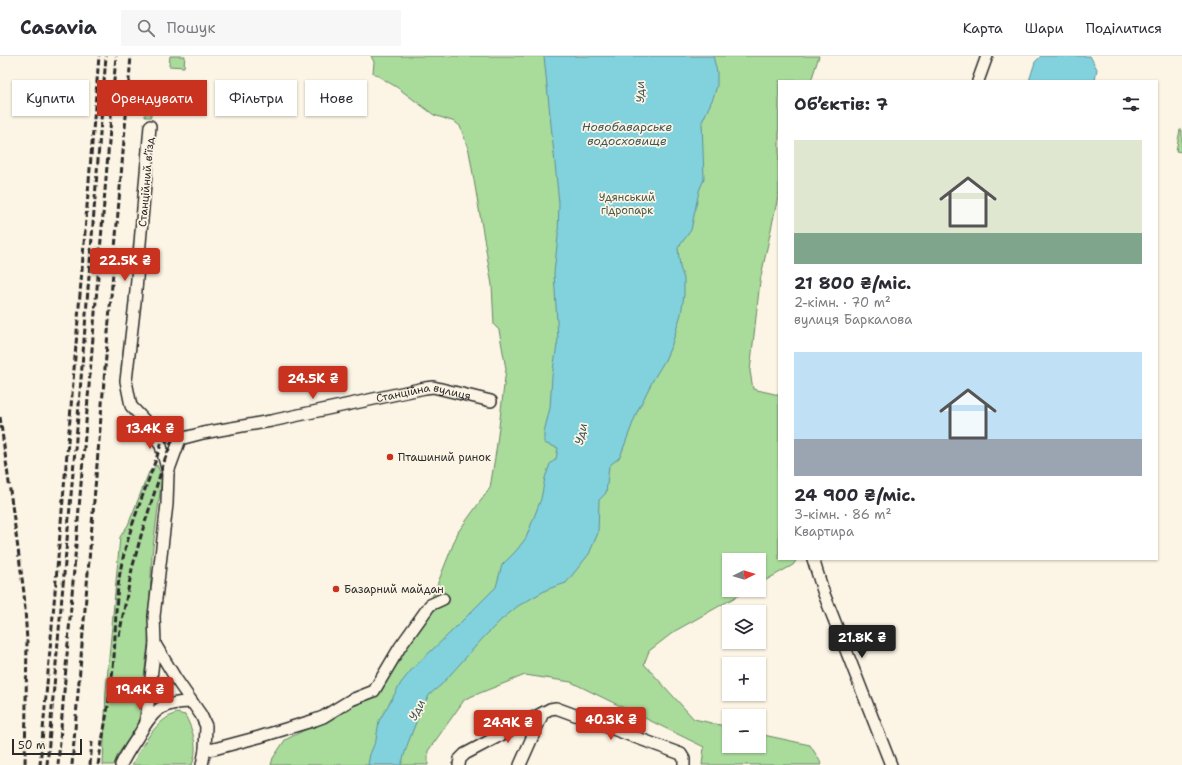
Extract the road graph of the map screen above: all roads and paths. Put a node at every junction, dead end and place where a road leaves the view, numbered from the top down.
1 (987, 56) edge
2 (978, 80) edge
3 (150, 126) dead end
4 (490, 401) dead end
5 (147, 423) junction
6 (180, 439) junction
7 (168, 472) junction
8 (813, 560) edge
9 (443, 599) dead end
10 (155, 644) junction
11 (192, 702) junction
12 (543, 713) junction
13 (146, 722) junction
14 (205, 750) junction
15 (120, 765) edge
16 (202, 765) edge
17 (459, 765) edge
18 (520, 765) edge
19 (684, 765) edge
20 (891, 765) edge

1 - 2 street
3 - 5 street, Станційний в’їзд
4 - 6 street, Станційна вулиця
5 - 6 street
5 - 7 street
6 - 7 street
7 - 10 street
8 - 20 street
9 - 14 street
10 - 11 street
10 - 13 street
11 - 13 street
11 - 14 street
12 - 17 street
12 - 18 street
12 - 19 street
13 - 15 street
14 - 16 street

